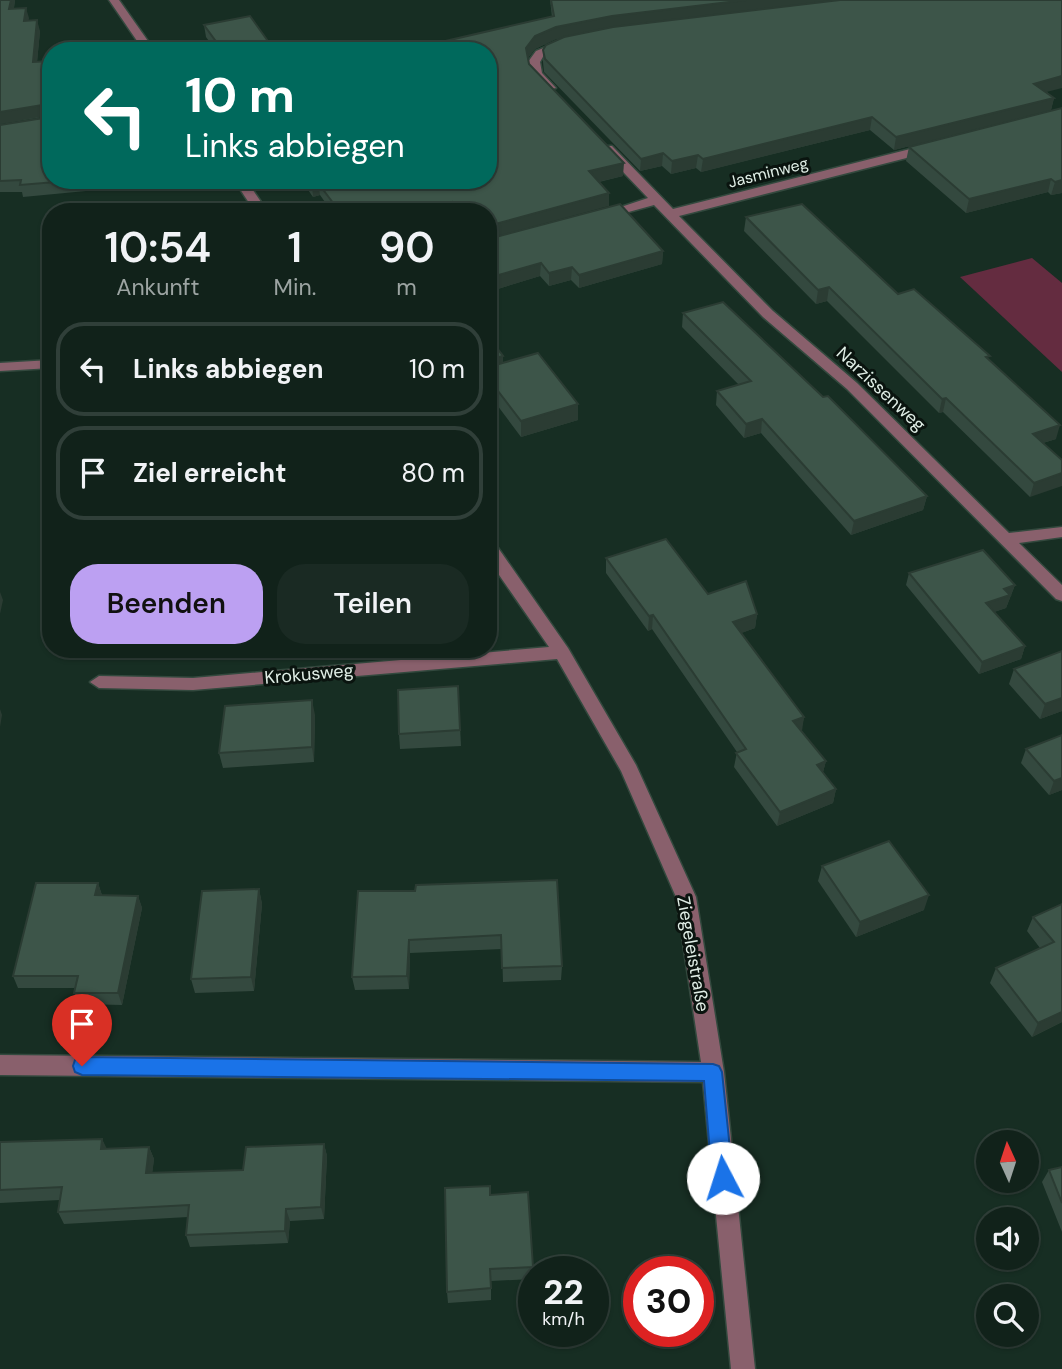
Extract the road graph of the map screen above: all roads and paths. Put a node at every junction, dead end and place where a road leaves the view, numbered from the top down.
1 (114, 0) edge
2 (144, 42) edge
3 (573, 42) edge
4 (555, 93) edge
5 (601, 142) edge
6 (945, 144) edge
7 (657, 200) junction
8 (670, 215) junction
9 (592, 218) edge
10 (42, 365) edge
11 (0, 368) edge
12 (1062, 532) edge
13 (1007, 539) junction
14 (497, 559) edge
15 (1062, 595) edge
16 (562, 652) junction
17 (493, 658) edge
18 (497, 658) edge
19 (99, 682) dead end
20 (0, 1065) edge
21 (713, 1072) junction
22 (743, 1369) edge

1 - 2 street
3 - 4 street
5 - 7 street
6 - 8 street, Jasminweg
7 - 8 street
7 - 9 street
8 - 13 street, Narzissenweg
10 - 11 street
12 - 13 street
13 - 15 street, Narzissenweg
14 - 16 street, Ziegeleistraße
16 - 18 street, Krokusweg
16 - 21 street, Ziegeleistraße
17 - 19 street, Krokusweg
20 - 21 street
21 - 22 street, Ziegeleistraße

